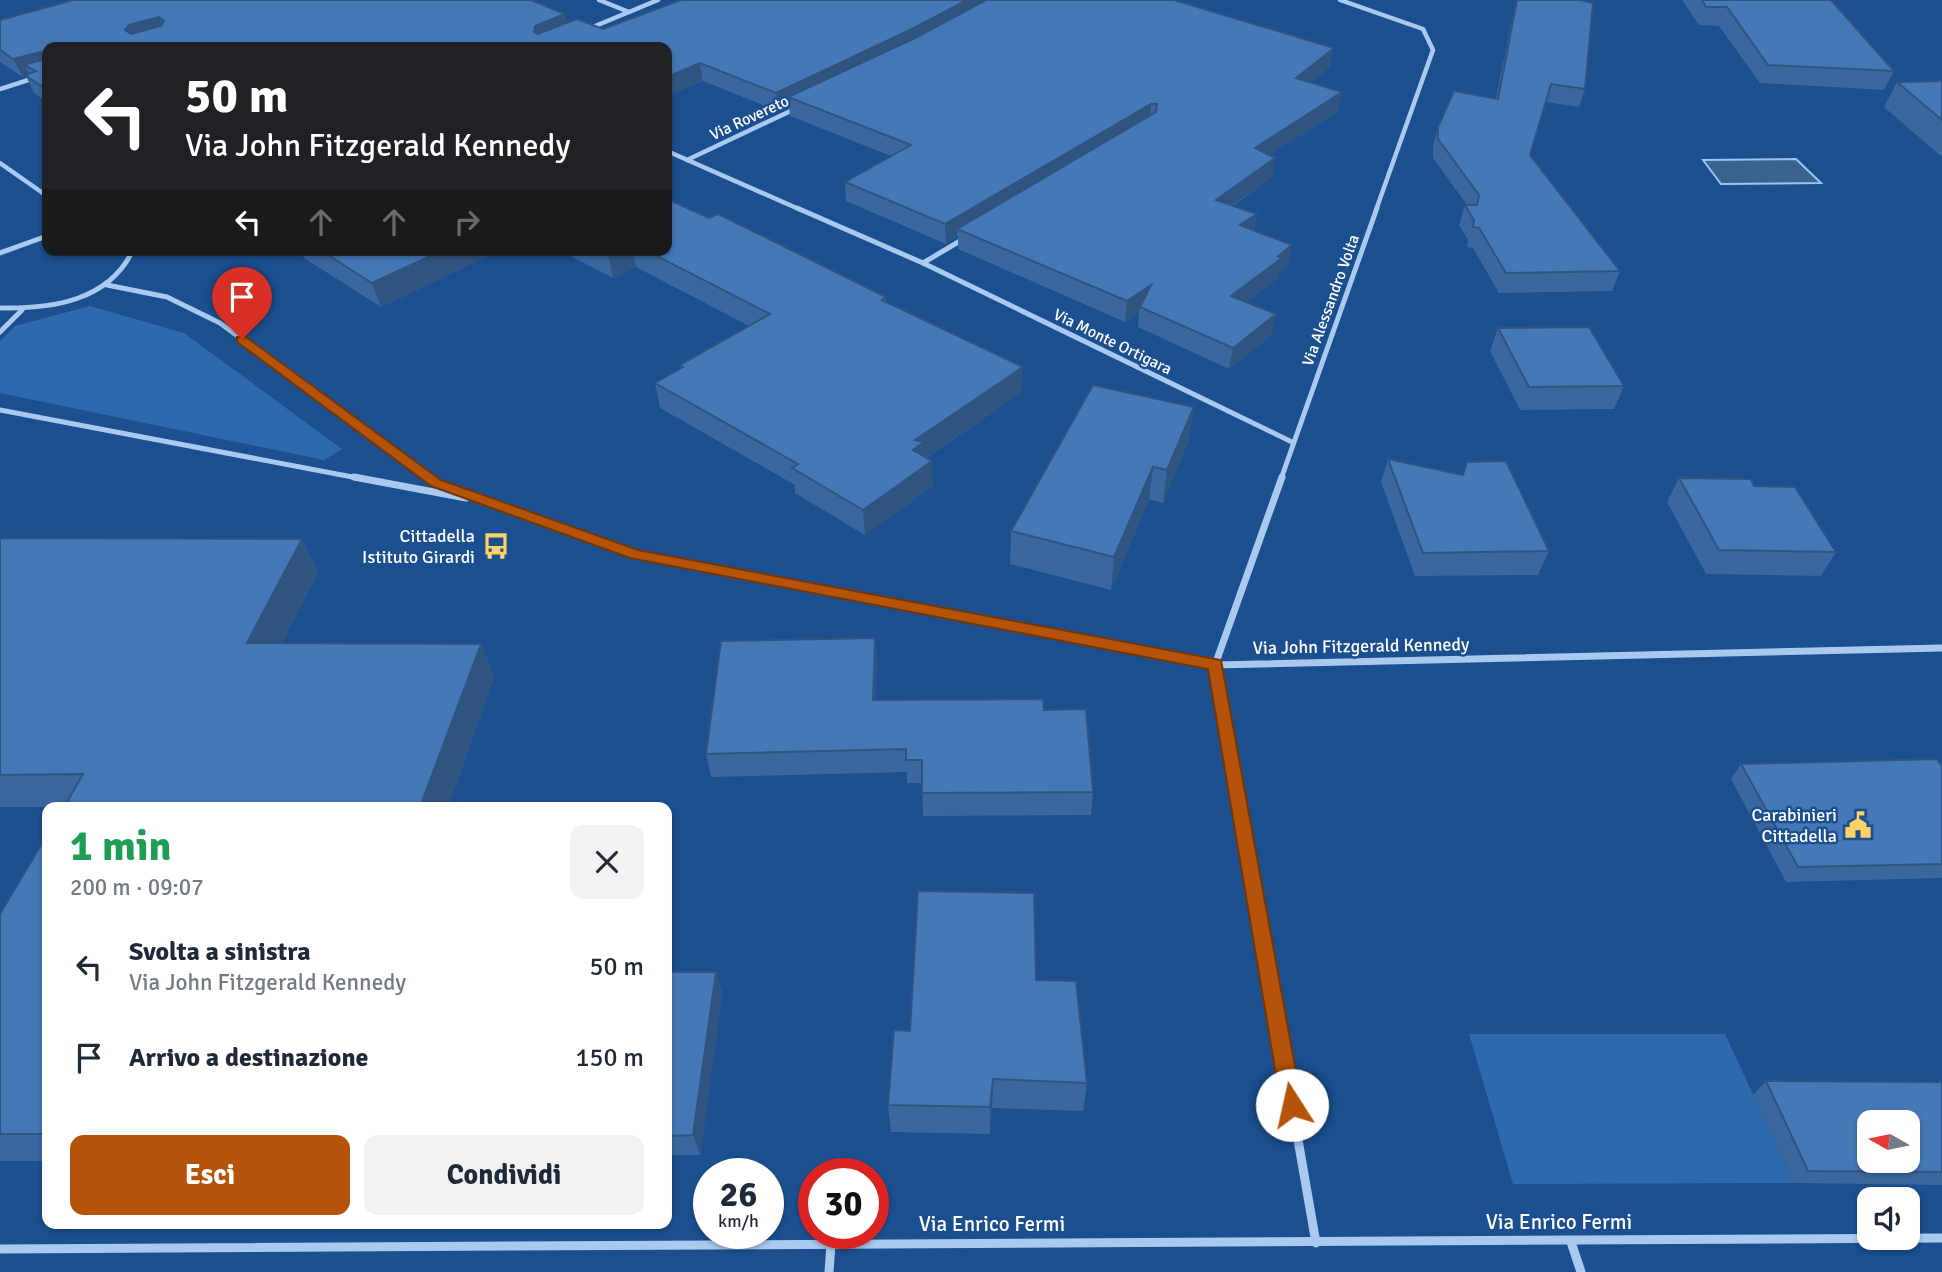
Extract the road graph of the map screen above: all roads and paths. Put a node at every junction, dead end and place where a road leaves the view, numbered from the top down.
1 (598, 0) edge
2 (658, 0) edge
3 (1340, 0) edge
4 (629, 12) junction
5 (580, 32) edge
6 (42, 76) edge
7 (0, 89) edge
8 (800, 106) edge
9 (672, 153) edge
10 (687, 160) junction
11 (0, 163) edge
12 (42, 192) edge
13 (969, 236) edge
14 (42, 238) edge
15 (0, 253) edge
16 (132, 256) edge
17 (923, 263) junction
18 (107, 285) junction
19 (0, 308) edge
20 (22, 310) junction
21 (0, 332) edge
22 (0, 410) edge
23 (1292, 442) junction
24 (491, 502) junction
25 (1942, 648) edge
26 (1215, 665) junction
27 (1942, 1238) edge
28 (1316, 1242) junction
29 (1572, 1242) junction
30 (798, 1244) edge
31 (889, 1244) edge
32 (831, 1249) edge
33 (0, 1250) edge
34 (829, 1272) edge
35 (1581, 1272) edge

1 - 4 street
2 - 4 street
3 - 23 street, Via Alessandro Volta
4 - 5 street
6 - 7 street
8 - 10 street, Via Rovereto
9 - 10 street, Via Monte Ortigara
10 - 17 street, Via Monte Ortigara
11 - 12 street
13 - 17 street
14 - 15 street
16 - 18 street
17 - 23 street, Via Monte Ortigara
18 - 20 street
18 - 24 street, Via John Fitzgerald Kennedy
19 - 20 street
20 - 21 street
22 - 24 street
23 - 26 street, Via Alessandro Volta
24 - 26 street, Via John Fitzgerald Kennedy
25 - 26 street, Via John Fitzgerald Kennedy
26 - 28 street
27 - 29 street, Via Enrico Fermi
28 - 29 street, Via Enrico Fermi
28 - 31 street, Via Enrico Fermi
29 - 35 street
30 - 33 street, Via Enrico Fermi
32 - 34 street

